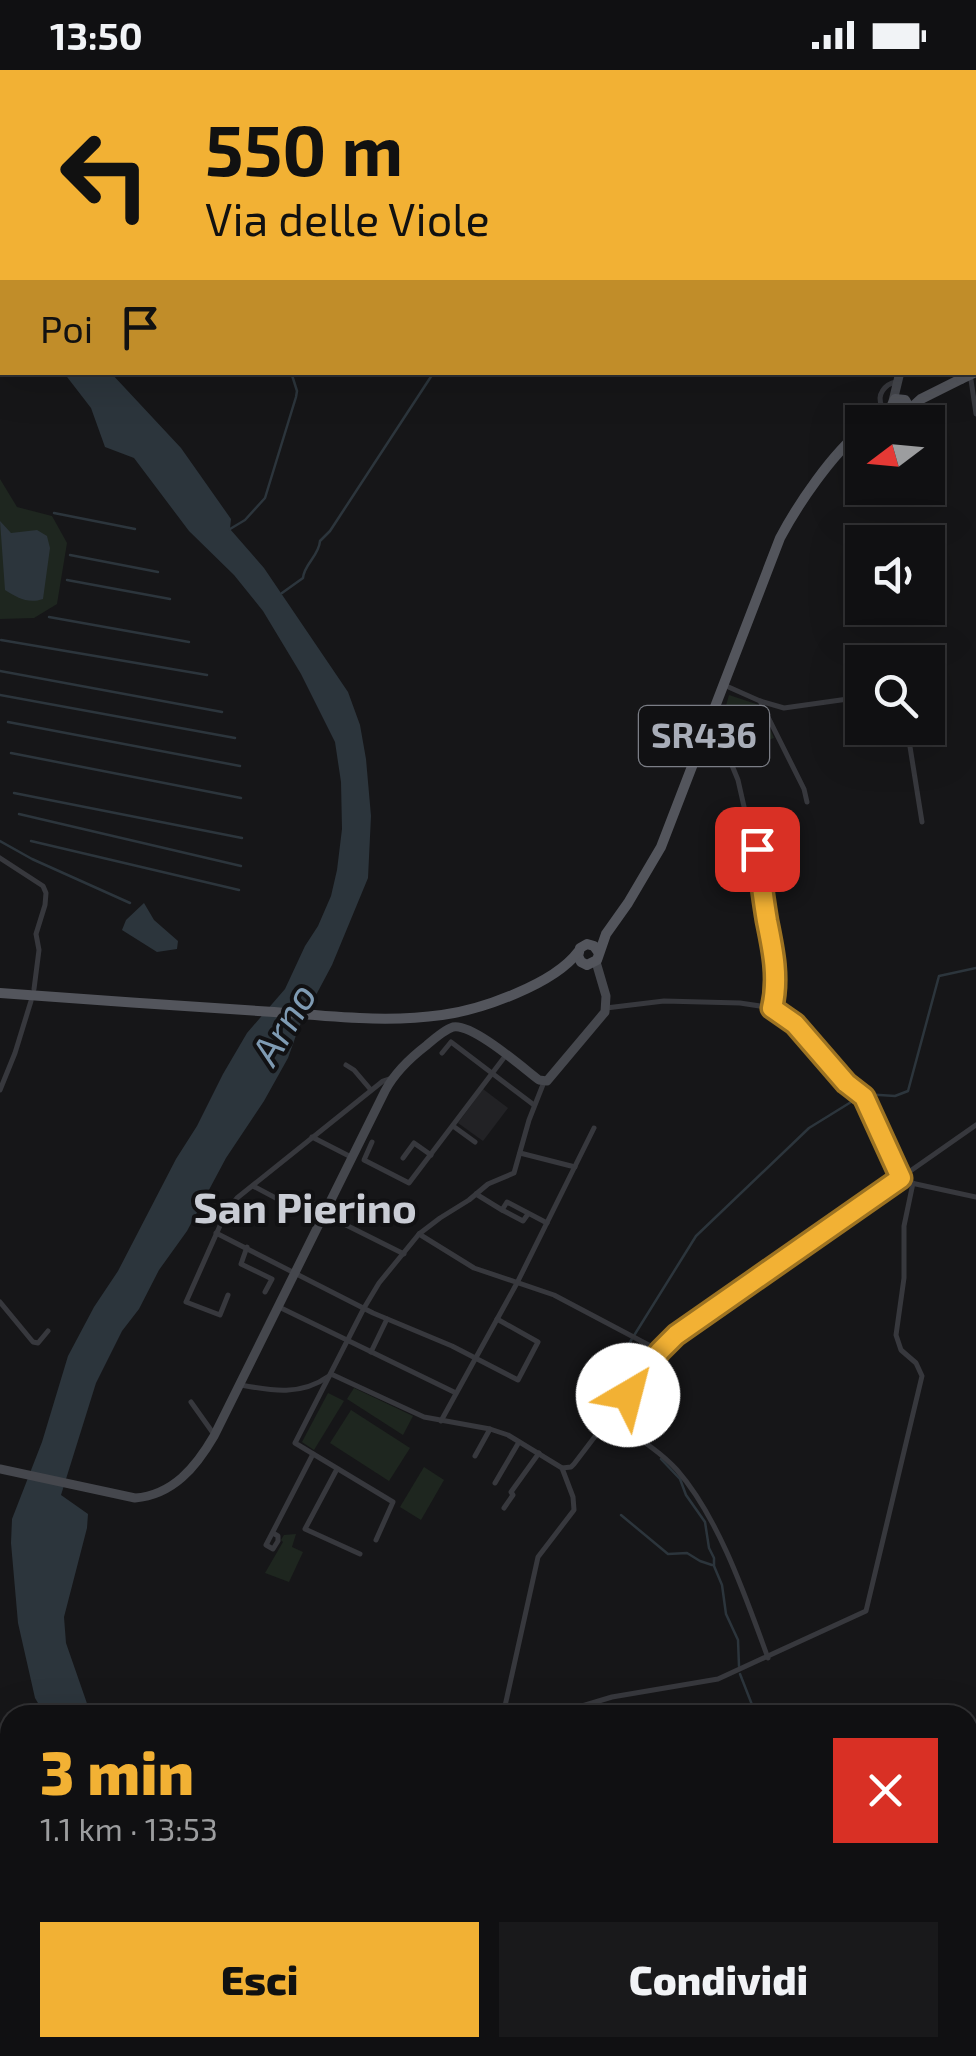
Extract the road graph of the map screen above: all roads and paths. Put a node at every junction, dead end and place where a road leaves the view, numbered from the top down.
1 (970, 377) edge
2 (897, 380) edge
3 (882, 405) edge
4 (898, 405) edge
5 (901, 405) edge
6 (976, 414) edge
7 (845, 443) edge
8 (724, 685) junction
9 (845, 699) edge
10 (760, 701) junction
11 (712, 714) junction
12 (910, 745) edge
13 (807, 802) dead end
14 (922, 822) dead end
15 (0, 858) edge
16 (606, 934) junction
17 (589, 944) junction
18 (578, 952) junction
19 (591, 961) junction
20 (565, 967) junction
21 (34, 988) dead end
22 (0, 992) edge
23 (31, 1001) dead end
24 (606, 1008) junction
25 (772, 1008) junction
26 (442, 1053) dead end
27 (506, 1055) junction
28 (346, 1066) dead end
29 (492, 1073) junction
30 (392, 1078) junction
31 (544, 1082) junction
32 (0, 1090) edge
33 (372, 1090) junction
34 (534, 1105) junction
35 (976, 1125) edge
36 (452, 1126) junction
37 (594, 1128) dead end
38 (312, 1137) junction
39 (372, 1142) dead end
40 (475, 1142) dead end
41 (520, 1153) junction
42 (430, 1155) junction
43 (353, 1158) junction
44 (404, 1158) dead end
45 (575, 1167) junction
46 (901, 1178) junction
47 (912, 1183) junction
48 (253, 1186) junction
49 (476, 1194) junction
50 (976, 1197) edge
51 (288, 1204) junction
52 (324, 1215) junction
53 (547, 1223) junction
54 (216, 1233) junction
55 (419, 1234) junction
56 (246, 1247) junction
57 (404, 1254) junction
58 (296, 1272) junction
59 (517, 1283) junction
60 (265, 1292) dead end
61 (228, 1295) dead end
62 (0, 1302) edge
63 (279, 1306) junction
64 (364, 1308) junction
65 (387, 1319) junction
66 (497, 1319) junction
67 (48, 1331) dead end
68 (348, 1340) junction
69 (660, 1351) junction
70 (371, 1352) junction
71 (476, 1358) junction
72 (331, 1374) junction
73 (241, 1385) junction
74 (308, 1388) junction
75 (456, 1393) junction
76 (321, 1396) junction
77 (191, 1402) dead end
78 (609, 1419) junction
79 (441, 1420) junction
80 (490, 1429) junction
81 (214, 1436) junction
82 (520, 1442) junction
83 (538, 1453) junction
84 (314, 1454) junction
85 (475, 1456) dead end
86 (562, 1468) junction
87 (337, 1469) junction
88 (4, 1470) edge
89 (495, 1484) dead end
90 (504, 1508) dead end
91 (273, 1532) dead end
92 (376, 1540) dead end
93 (360, 1554) dead end
94 (768, 1658) junction
95 (505, 1705) edge
96 (585, 1705) edge

1 - 5 main road
1 - 6 street
2 - 3 street
2 - 4 street
7 - 8 main road, SR436
8 - 10 street
8 - 11 main road, SR436
9 - 10 street
10 - 13 street
11 - 16 main road, SR436
11 - 25 street
12 - 14 street
15 - 21 street
16 - 17 main road, SR436
16 - 19 main road, SR436
17 - 18 main road, SR436
17 - 19 main road
18 - 19 main road
18 - 20 main road, SR436
19 - 20 main road, SR436
19 - 24 street
20 - 22 main road, SR436
23 - 32 street
24 - 25 street
24 - 31 street
25 - 46 street
26 - 29 street
27 - 29 street
27 - 30 street
27 - 31 street
28 - 33 street
29 - 34 street
29 - 36 street
30 - 33 street
30 - 43 street
31 - 34 street
33 - 38 street
34 - 41 street
35 - 46 street
36 - 40 street
36 - 42 street
37 - 45 street
38 - 43 street
38 - 48 street
39 - 42 street
41 - 45 street
41 - 49 street
42 - 44 street
43 - 52 street
45 - 53 street
46 - 47 street
46 - 69 street
47 - 50 street
47 - 94 street
48 - 51 street
48 - 54 street
49 - 53 street
49 - 55 street
51 - 52 street
51 - 52 street
52 - 57 street
52 - 58 street
53 - 59 street
54 - 56 street
54 - 61 street
55 - 57 street
55 - 59 street
56 - 58 street
56 - 60 street
57 - 64 street
58 - 63 street
58 - 64 street
59 - 66 street
59 - 69 street
62 - 67 street
63 - 68 street
63 - 73 street
64 - 65 street
64 - 68 street
65 - 70 street
65 - 71 street
66 - 71 street
66 - 71 street
68 - 70 street
68 - 72 street
69 - 78 street
70 - 75 street
71 - 75 street
72 - 74 street
72 - 76 street
72 - 79 street
73 - 74 street
73 - 81 street
74 - 76 street
75 - 79 street
76 - 84 street
77 - 81 street
78 - 86 street
78 - 94 street
79 - 80 street
80 - 82 street
80 - 85 street
81 - 88 street
82 - 83 street
82 - 89 street
83 - 86 street
83 - 90 street
84 - 87 street
84 - 91 street
86 - 95 street
87 - 92 street
87 - 93 street
94 - 96 street

